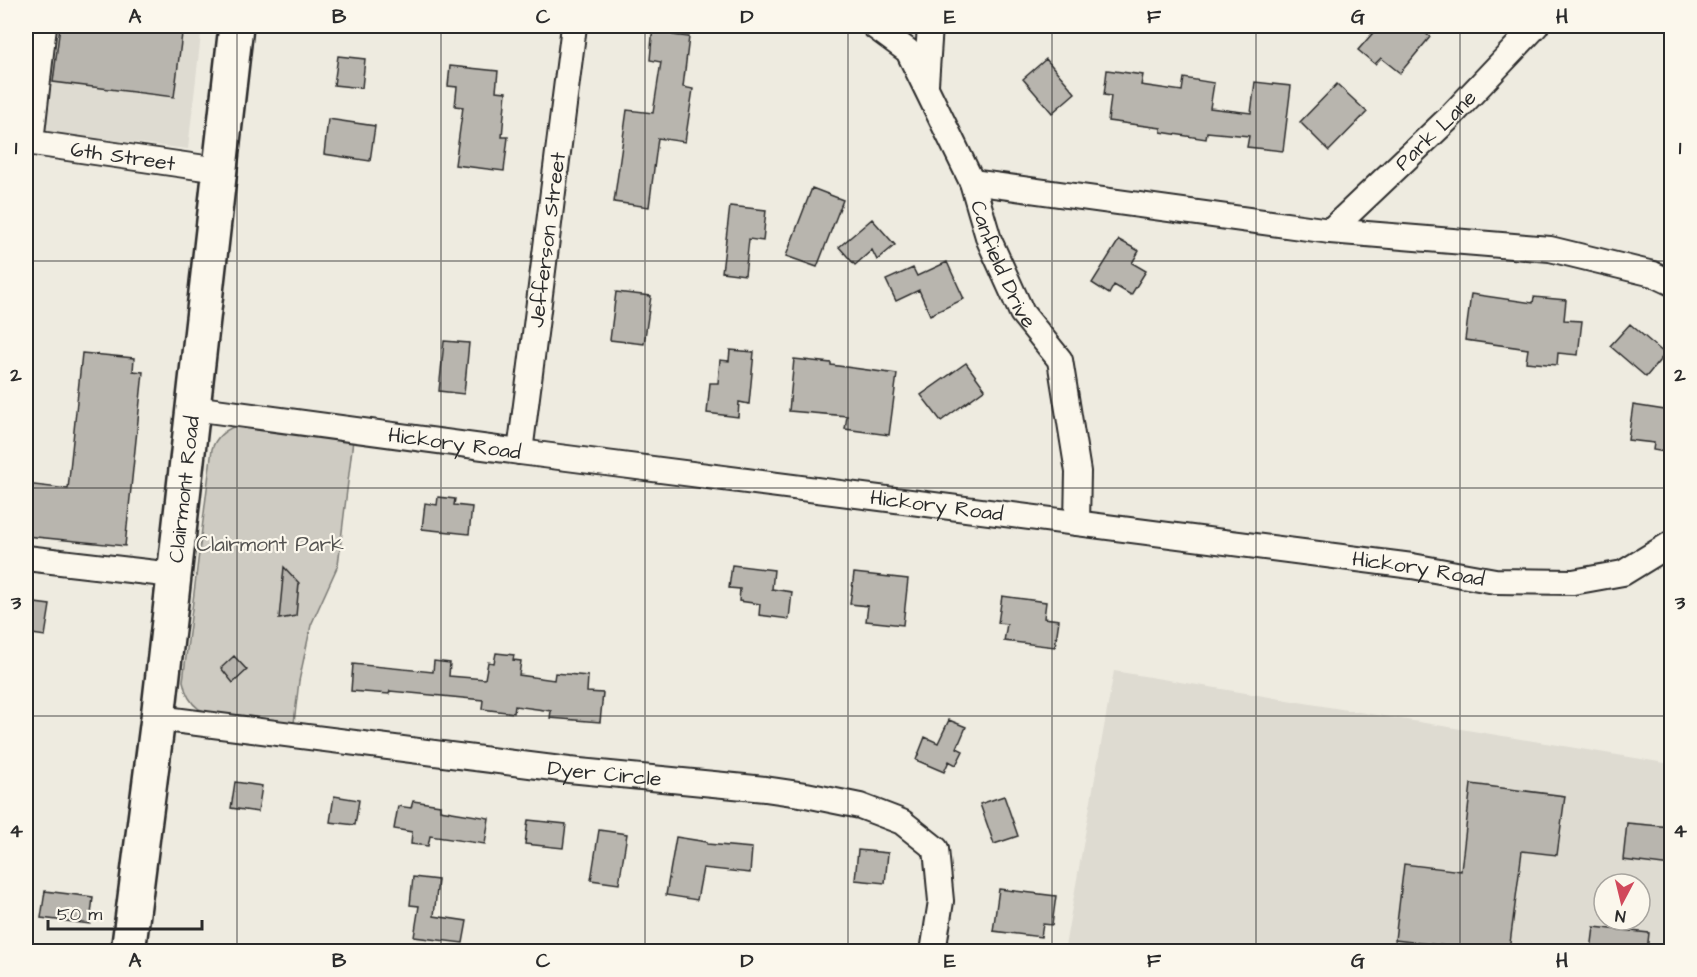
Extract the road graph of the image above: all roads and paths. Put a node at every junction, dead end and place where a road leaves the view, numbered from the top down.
1 (44, 26) edge
2 (236, 26) edge
3 (574, 26) edge
4 (874, 26) edge
5 (930, 26) edge
6 (1536, 26) edge
7 (926, 84) junction
8 (28, 142) edge
9 (219, 170) junction
10 (972, 182) junction
11 (1330, 231) junction
12 (1671, 283) edge
13 (193, 408) junction
14 (520, 453) junction
15 (1077, 523) junction
16 (1671, 543) edge
17 (26, 558) edge
18 (174, 575) junction
19 (158, 718) junction
20 (128, 951) edge
21 (933, 951) edge

1 - 8 street
2 - 9 main road, Clairmont Road
3 - 14 street, Jefferson Street
4 - 7 street, Canfield Drive
5 - 7 street
6 - 11 street, Park Lane
7 - 10 street, Canfield Drive
8 - 9 street, 6th Street
9 - 13 main road, Clairmont Road
10 - 11 street
10 - 15 street, Canfield Drive
11 - 12 street
13 - 14 street, Hickory Road
13 - 18 main road, Clairmont Road
14 - 15 street, Hickory Road
15 - 16 street, Hickory Road
17 - 18 street
18 - 19 main road, Clairmont Road
19 - 20 main road, Clairmont Road
19 - 21 street, Dyer Circle

